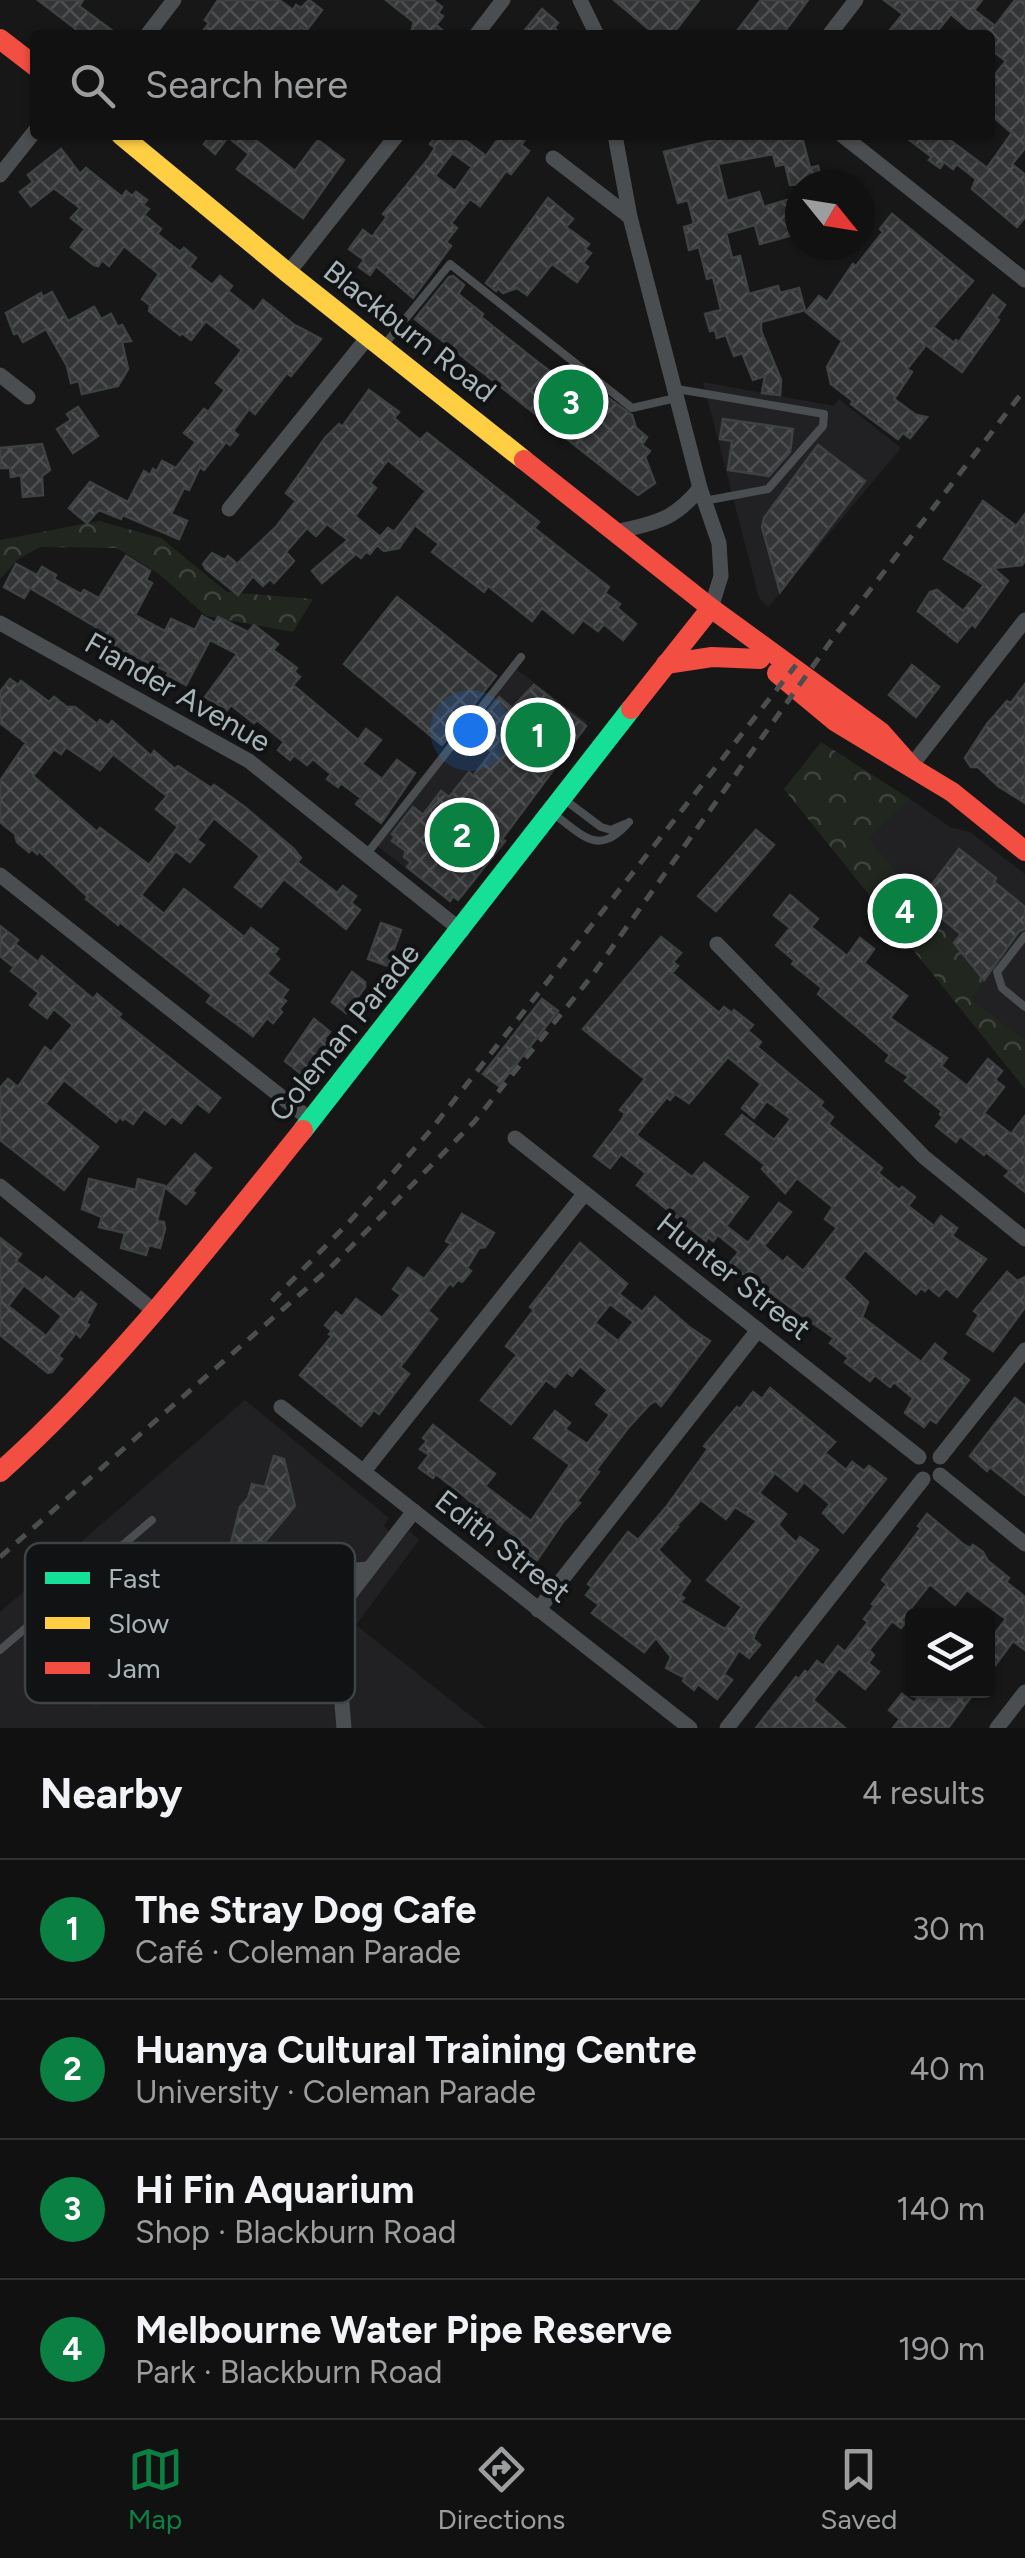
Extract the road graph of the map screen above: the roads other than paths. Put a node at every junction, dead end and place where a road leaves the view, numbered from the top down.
1 (174, 0) edge
2 (504, 0) edge
3 (580, 0) edge
4 (856, 0) edge
5 (151, 30) edge
6 (480, 30) edge
7 (595, 30) edge
8 (833, 30) edge
9 (0, 38) edge
10 (30, 62) edge
11 (30, 137) edge
12 (127, 140) edge
13 (393, 140) edge
14 (620, 140) edge
15 (848, 140) edge
16 (553, 158) dead end
17 (0, 175) edge
18 (630, 217) junction
19 (288, 274) junction
20 (1025, 280) edge
21 (375, 342) junction
22 (0, 375) edge
23 (678, 393) junction
24 (28, 397) dead end
25 (702, 494) junction
26 (229, 509) dead end
27 (614, 532) junction
28 (711, 608) junction
29 (1025, 620) edge
30 (0, 623) edge
31 (520, 657) dead end
32 (760, 659) junction
33 (666, 664) junction
34 (911, 766) junction
35 (558, 806) junction
36 (1025, 852) edge
37 (366, 855) junction
38 (0, 875) edge
39 (462, 930) junction
40 (1025, 936) edge
41 (716, 944) dead end
42 (1025, 1007) edge
43 (312, 1121) junction
44 (515, 1138) dead end
45 (0, 1186) edge
46 (585, 1194) junction
47 (1025, 1239) edge
48 (154, 1310) junction
49 (758, 1330) junction
50 (1025, 1350) edge
51 (282, 1407) dead end
52 (940, 1456) junction
53 (919, 1458) junction
54 (364, 1471) junction
55 (0, 1472) edge
56 (940, 1475) junction
57 (924, 1478) junction
58 (414, 1511) junction
59 (152, 1520) dead end
60 (125, 1543) edge
61 (1025, 1544) edge
62 (369, 1569) junction
63 (355, 1570) edge
64 (355, 1587) edge
65 (538, 1610) junction
66 (25, 1629) edge
67 (0, 1650) edge
68 (1025, 1692) edge
69 (342, 1703) edge
70 (344, 1728) edge
71 (690, 1728) edge
72 (726, 1728) edge
73 (997, 1728) edge

1 - 5 street
2 - 6 street
3 - 7 street
4 - 8 street
9 - 10 main road
11 - 17 street
12 - 19 main road, Blackburn Road
13 - 19 street
14 - 18 street
15 - 20 street
16 - 18 street
18 - 23 street
19 - 21 main road, Blackburn Road
21 - 23 lane
21 - 26 street
21 - 27 main road, Blackburn Road
22 - 24 street
23 - 25 street
23 - 25 lane
25 - 27 street
25 - 28 street
27 - 28 main road, Blackburn Road
28 - 32 main road, Blackburn Road
28 - 33 main road, Coleman Parade
28 - 34 main road, Blackburn Road
29 - 34 street
30 - 37 street, Fiander Avenue
31 - 37 lane
32 - 33 main road
32 - 34 main road, Blackburn Road
33 - 35 main road, Coleman Parade
34 - 36 main road, Blackburn Road
35 - 35 lane
35 - 39 main road, Coleman Parade
37 - 39 street, Fiander Avenue
38 - 43 street
39 - 43 main road, Coleman Parade
40 - 42 lane
41 - 47 street
43 - 48 main road, Coleman Parade
44 - 46 street, Hunter Street
45 - 48 street
46 - 49 street, Hunter Street
46 - 54 street
48 - 55 main road, Coleman Parade
49 - 53 street, Hunter Street
49 - 65 street
50 - 52 street
51 - 54 street, Edith Street
52 - 53 street
52 - 56 street
53 - 57 street
54 - 58 street, Edith Street
56 - 57 street
56 - 61 street
57 - 72 street
58 - 62 street
58 - 65 street, Edith Street
59 - 60 lane
62 - 63 street
62 - 64 street
65 - 71 street, Edith Street
66 - 67 lane
68 - 73 street
69 - 70 street

